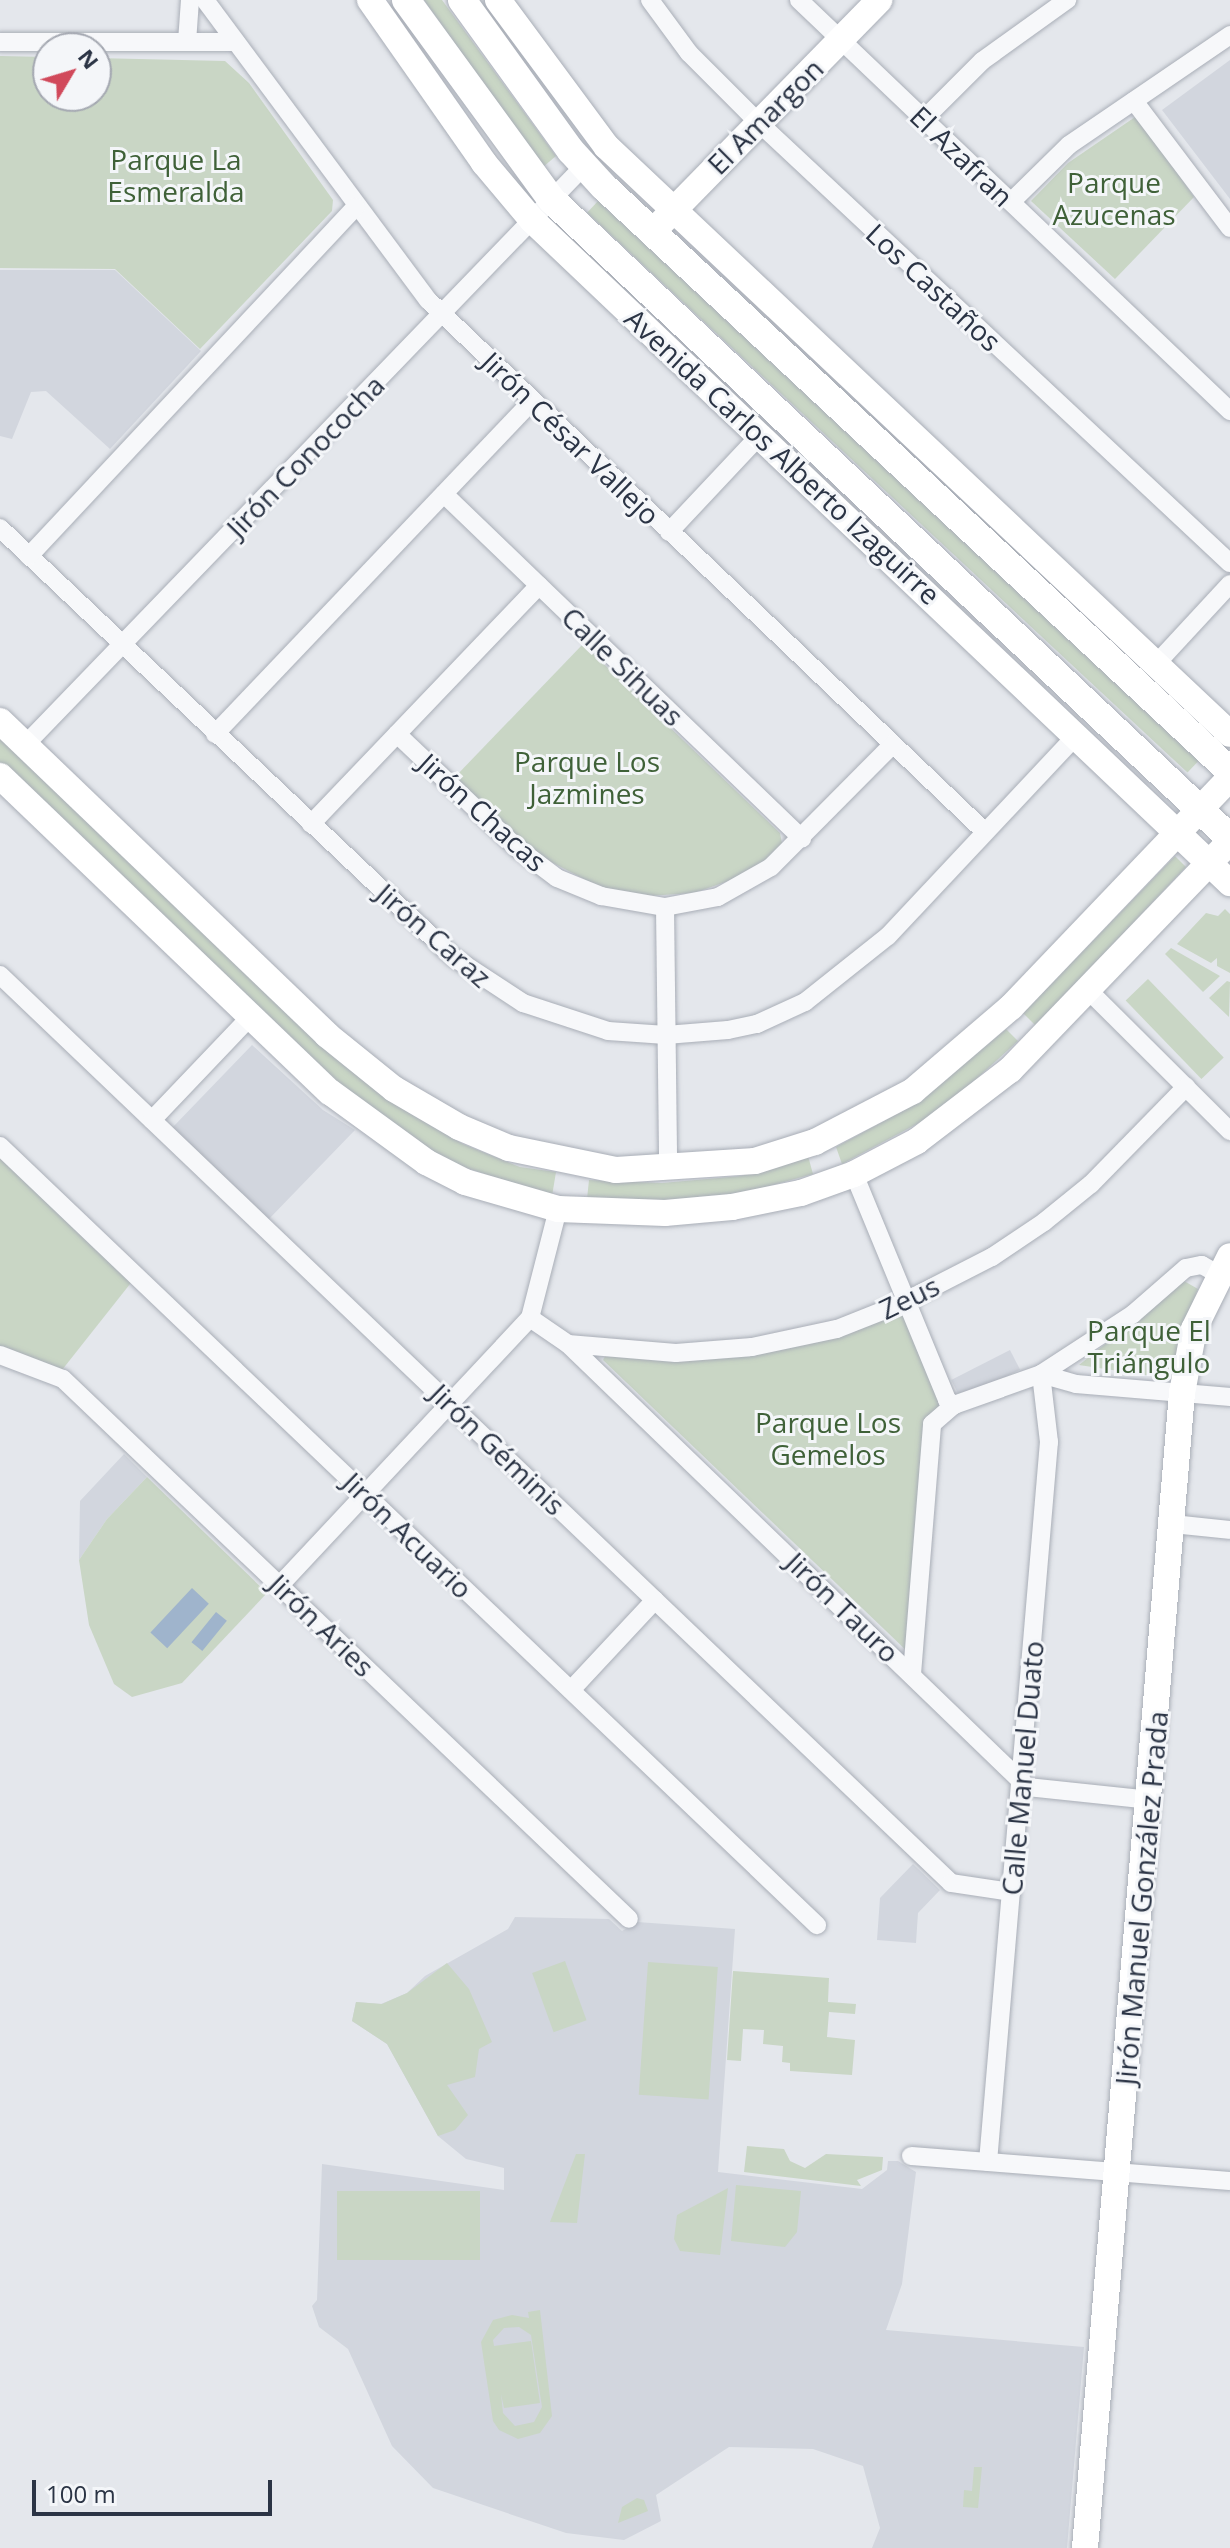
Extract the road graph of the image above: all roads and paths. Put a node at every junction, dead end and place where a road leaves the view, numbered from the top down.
1 (190, 0) edge
2 (205, 0) edge
3 (370, 0) edge
4 (406, 0) edge
5 (462, 0) edge
6 (498, 0) edge
7 (650, 0) edge
8 (799, 0) edge
9 (879, 0) edge
10 (1067, 0) edge
11 (1230, 35) edge
12 (839, 41) junction
13 (0, 42) edge
14 (187, 42) junction
15 (236, 42) junction
16 (1134, 101) junction
17 (924, 119) junction
18 (758, 122) junction
19 (584, 166) junction
20 (1011, 202) junction
21 (356, 207) junction
22 (542, 210) junction
23 (672, 210) junction
24 (1230, 228) edge
25 (652, 233) junction
26 (441, 314) junction
27 (532, 401) junction
28 (1230, 411) edge
29 (761, 434) junction
30 (444, 494) junction
31 (0, 528) edge
32 (669, 532) junction
33 (29, 556) junction
34 (1230, 563) edge
35 (1230, 584) edge
36 (539, 585) junction
37 (122, 645) junction
38 (1156, 664) junction
39 (0, 721) edge
40 (215, 734) junction
41 (397, 734) junction
42 (1230, 734) edge
43 (1077, 735) junction
44 (893, 744) junction
45 (25, 745) junction
46 (1230, 771) edge
47 (0, 776) edge
48 (1230, 778) edge
49 (1200, 809) junction
50 (311, 824) junction
51 (111, 829) junction
52 (985, 832) junction
53 (1178, 833) junction
54 (802, 839) junction
55 (1230, 839) edge
56 (84, 856) junction
57 (1209, 863) junction
58 (1230, 883) edge
59 (665, 907) junction
60 (0, 975) edge
61 (1089, 991) junction
62 (251, 1016) junction
63 (666, 1035) junction
64 (1186, 1087) junction
65 (152, 1120) junction
66 (1230, 1131) edge
67 (0, 1146) edge
68 (668, 1170) junction
69 (854, 1174) junction
70 (558, 1209) junction
71 (1224, 1265) edge
72 (907, 1299) junction
73 (530, 1318) junction
74 (568, 1344) junction
75 (0, 1355) edge
76 (1041, 1374) junction
77 (1182, 1393) junction
78 (1230, 1397) edge
79 (450, 1403) junction
80 (954, 1405) junction
81 (365, 1494) junction
82 (1172, 1524) junction
83 (1230, 1530) edge
84 (280, 1585) junction
85 (655, 1600) junction
86 (912, 1674) junction
87 (571, 1690) junction
88 (1021, 1782) junction
89 (1151, 1800) junction
90 (1011, 1892) junction
91 (629, 1919) dead end
92 (817, 1925) dead end
93 (911, 2156) dead end
94 (988, 2162) junction
95 (1118, 2173) junction
96 (1230, 2181) edge
97 (1085, 2548) edge

1 - 14 street
2 - 15 street, Jirón César Vallejo
3 - 22 street, Avenida Carlos Alberto Izaguirre
4 - 22 main road, Avenida Carlos Alberto Izaguirre
5 - 19 main road
6 - 23 street
7 - 18 street, Los Castaños
8 - 12 street, El Azafran
9 - 12 street, El Amargon
10 - 17 street
11 - 16 street
12 - 17 street, El Azafran
12 - 18 street, El Amargon
13 - 14 street
14 - 15 street
15 - 21 street, Jirón César Vallejo
16 - 20 street
16 - 24 street
17 - 20 street, El Azafran
18 - 23 street, El Amargon
18 - 34 street, Los Castaños
19 - 22 street, Jirón Conococha
19 - 25 main road
20 - 28 street, El Azafran
21 - 26 street, Jirón César Vallejo
21 - 33 street
22 - 26 street, Jirón Conococha
22 - 29 street, Avenida Carlos Alberto Izaguirre
22 - 49 main road, Avenida Carlos Alberto Izaguirre
23 - 25 street, El Amargon
23 - 38 street
25 - 46 main road
26 - 27 street, Jirón César Vallejo
26 - 37 street, Jirón Conococha
27 - 30 street
27 - 32 street, Jirón César Vallejo
29 - 32 street
29 - 43 street, Avenida Carlos Alberto Izaguirre
30 - 36 street, Calle Sihuas
30 - 40 street
31 - 33 street, Jirón Caraz
32 - 44 street, Jirón César Vallejo
33 - 37 street, Jirón Caraz
35 - 38 street
36 - 41 street
36 - 54 street, Calle Sihuas
37 - 40 street, Jirón Caraz
37 - 45 street, Jirón Conococha
38 - 42 street
39 - 45 street
40 - 50 street, Jirón Caraz
41 - 50 street
41 - 59 street, Jirón Chacas
43 - 52 street, Jirón Caraz
43 - 53 street, Avenida Carlos Alberto Izaguirre
44 - 52 street, Jirón César Vallejo
44 - 54 street, Jirón Chacas
45 - 51 street
47 - 56 street
48 - 49 street
49 - 53 street
49 - 55 main road, Avenida Carlos Alberto Izaguirre
50 - 63 street, Jirón Caraz
51 - 56 street
51 - 68 street
52 - 63 street, Jirón Caraz
53 - 57 street, Avenida Carlos Alberto Izaguirre
53 - 68 street
54 - 59 street, Jirón Chacas
55 - 57 street
56 - 62 street
57 - 58 street, Avenida Carlos Alberto Izaguirre
57 - 61 street
59 - 63 street
60 - 65 street, Jirón Géminis
61 - 64 street
61 - 69 street
62 - 65 street
62 - 70 street
63 - 68 street
64 - 66 street
64 - 72 street, Zeus
65 - 79 street, Jirón Géminis
67 - 81 street, Jirón Acuario
69 - 70 street
69 - 72 street
70 - 73 street
71 - 76 street
71 - 77 street, Jirón Manuel González Prada
72 - 74 street, Zeus
72 - 80 street
73 - 74 street, Jirón Tauro
73 - 79 street
74 - 86 street, Jirón Tauro
75 - 84 street, Jirón Aries
76 - 77 street
76 - 80 street
76 - 88 street, Calle Manuel Duato
77 - 78 street
77 - 82 street, Jirón Manuel González Prada
79 - 81 street
79 - 85 street, Jirón Géminis
80 - 86 street
81 - 84 street
81 - 87 street, Jirón Acuario
82 - 83 street
82 - 89 street, Jirón Manuel González Prada
84 - 91 street, Jirón Aries
85 - 87 street
85 - 90 street, Jirón Géminis
86 - 88 street, Jirón Tauro
87 - 92 street, Jirón Acuario
88 - 89 street
88 - 90 street, Calle Manuel Duato
89 - 95 street, Jirón Manuel González Prada
90 - 94 street, Calle Manuel Duato
93 - 94 street
94 - 95 street
95 - 96 street
95 - 97 street, Jirón Manuel González Prada

